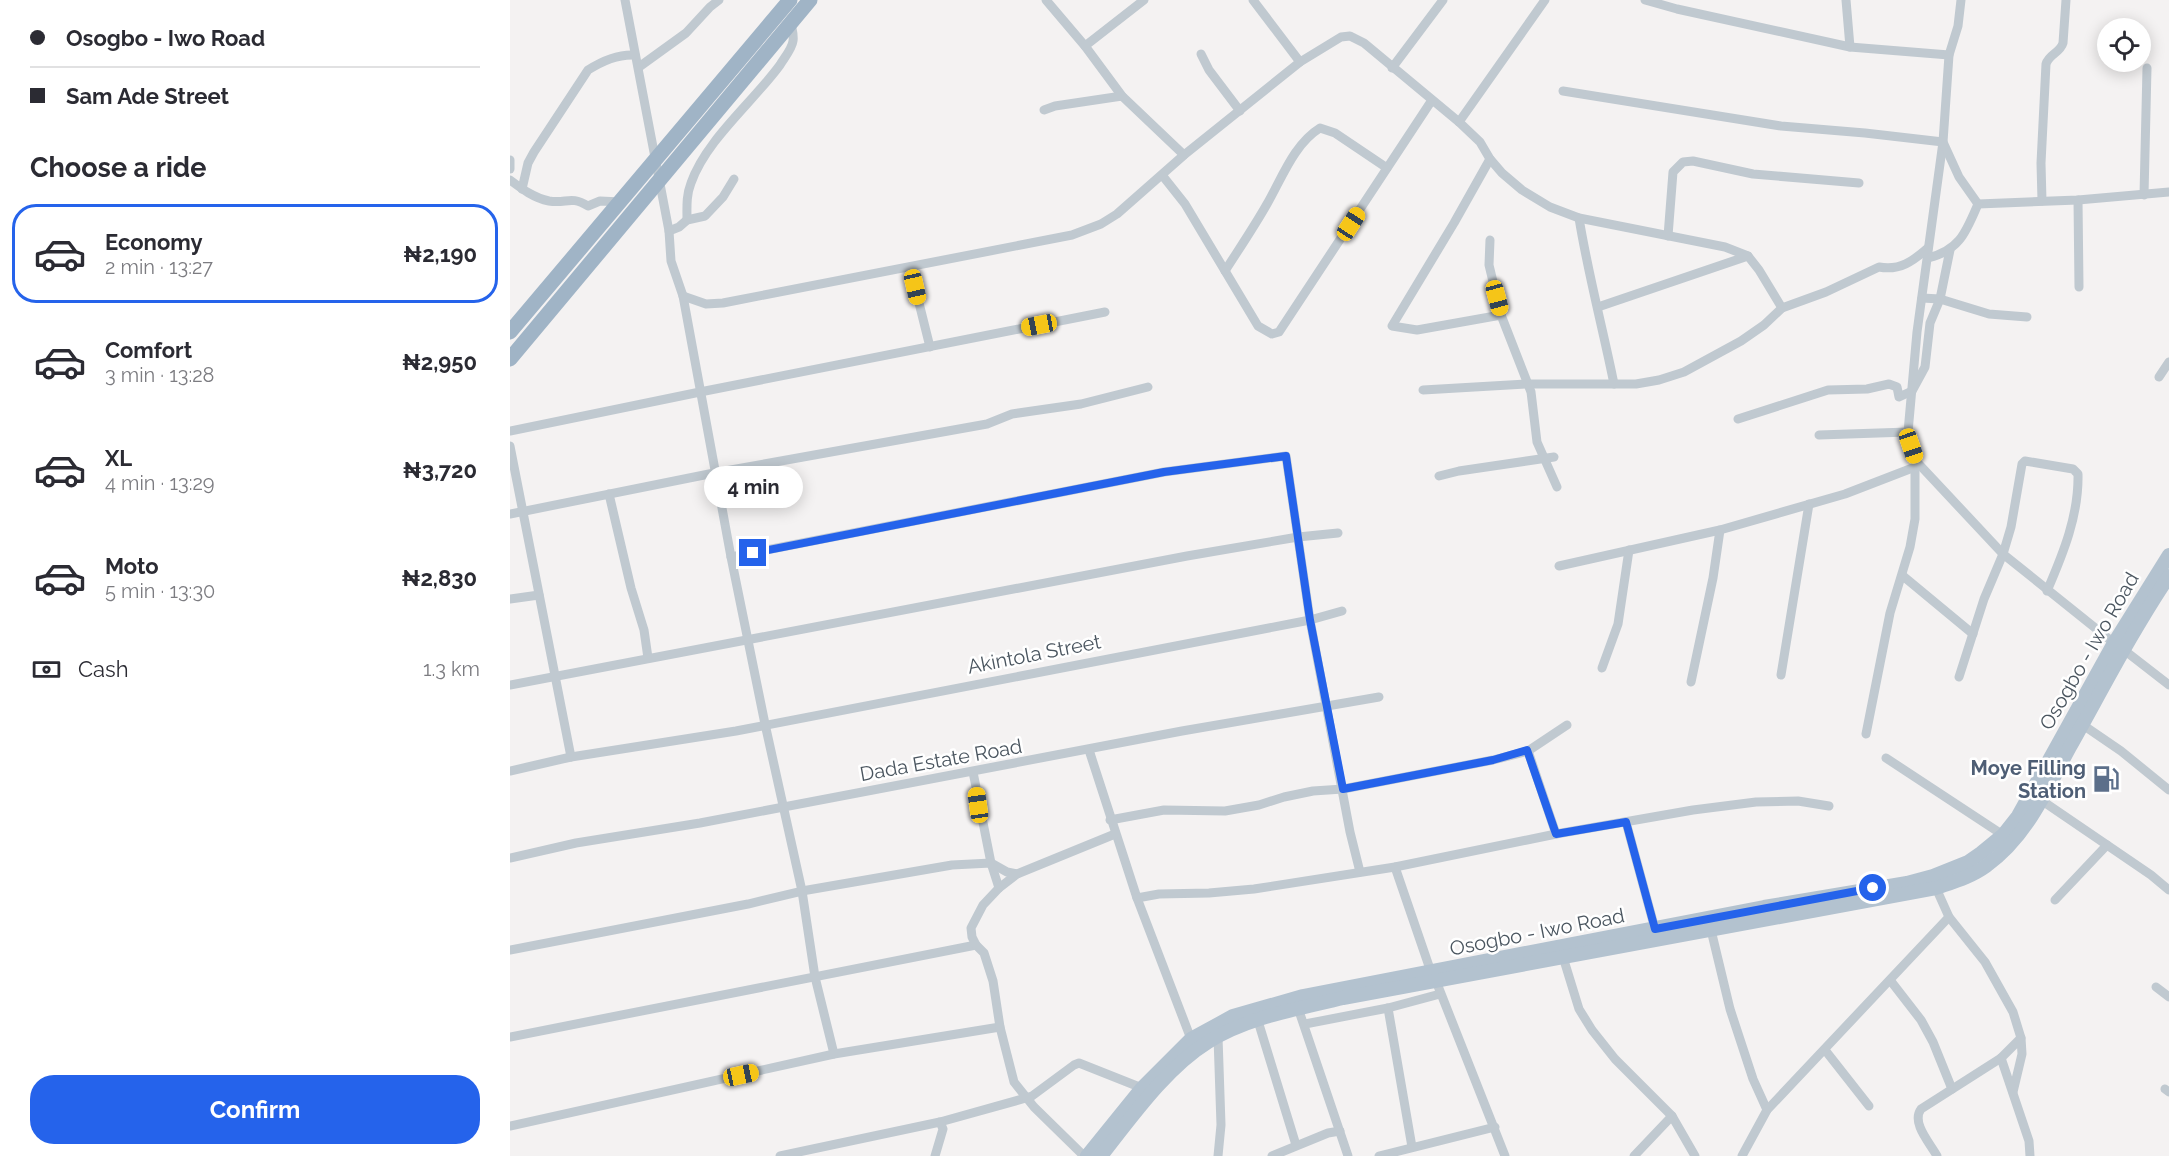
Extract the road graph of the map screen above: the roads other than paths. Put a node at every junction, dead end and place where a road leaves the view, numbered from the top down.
1 (625, 0) edge
2 (719, 0) edge
3 (790, 0) edge
4 (810, 0) edge
5 (1046, 0) edge
6 (1144, 0) edge
7 (1253, 0) edge
8 (1443, 0) edge
9 (1545, 0) edge
10 (1645, 0) edge
11 (1846, 0) edge
12 (1961, 0) edge
13 (2066, 0) edge
14 (791, 23) junction
15 (1085, 46) junction
16 (1850, 46) junction
17 (1201, 54) dead end
18 (635, 55) junction
19 (1949, 55) junction
20 (1300, 62) junction
21 (639, 67) junction
22 (1392, 68) junction
23 (2147, 72) edge
24 (1563, 91) dead end
25 (1122, 96) junction
26 (1432, 100) junction
27 (1044, 110) dead end
28 (1240, 111) junction
29 (1460, 122) junction
30 (1943, 142) junction
31 (1184, 155) junction
32 (1490, 159) junction
33 (510, 160) edge
34 (655, 160) junction
35 (1387, 168) junction
36 (510, 169) edge
37 (1162, 175) junction
38 (734, 179) dead end
39 (510, 180) edge
40 (659, 180) junction
41 (1858, 183) dead end
42 (522, 189) junction
43 (2169, 192) edge
44 (2144, 195) junction
45 (2078, 200) junction
46 (2042, 201) junction
47 (621, 202) junction
48 (1978, 204) junction
49 (1579, 218) junction
50 (687, 220) junction
51 (669, 231) junction
52 (1668, 236) junction
53 (1490, 240) dead end
54 (1950, 250) junction
55 (1928, 253) junction
56 (1748, 256) junction
57 (1911, 263) junction
58 (910, 267) junction
59 (1926, 269) junction
60 (1225, 271) junction
61 (2079, 287) dead end
62 (683, 297) junction
63 (1922, 298) junction
64 (1940, 299) junction
65 (1598, 307) junction
66 (1782, 308) junction
67 (1105, 312) dead end
68 (1501, 315) junction
69 (2027, 317) dead end
70 (510, 332) edge
71 (930, 347) junction
72 (510, 359) edge
73 (2169, 362) edge
74 (2159, 376) dead end
75 (1528, 384) junction
76 (1614, 384) junction
77 (1148, 387) dead end
78 (1423, 390) dead end
79 (1912, 391) junction
80 (700, 392) junction
81 (1737, 419) dead end
82 (510, 431) edge
83 (1908, 432) junction
84 (1819, 435) dead end
85 (510, 446) edge
86 (1549, 458) junction
87 (1915, 464) junction
88 (714, 473) junction
89 (1439, 476) dead end
90 (1557, 487) dead end
91 (609, 494) junction
92 (1809, 504) junction
93 (522, 511) junction
94 (510, 514) edge
95 (1719, 530) junction
96 (1338, 533) dead end
97 (1298, 537) junction
98 (1629, 550) junction
99 (2003, 554) junction
100 (2169, 555) edge
101 (730, 557) junction
102 (1559, 566) dead end
103 (1903, 576) junction
104 (2169, 576) edge
105 (2047, 591) junction
106 (539, 595) junction
107 (510, 599) edge
108 (1342, 610) dead end
109 (1310, 620) junction
110 (1973, 634) junction
111 (749, 640) junction
112 (2119, 646) junction
113 (648, 658) junction
114 (1602, 668) dead end
115 (555, 675) junction
116 (1781, 675) dead end
117 (1959, 677) dead end
118 (1691, 682) dead end
119 (510, 685) edge
120 (2169, 685) edge
121 (1379, 698) dead end
122 (1327, 708) junction
123 (765, 724) junction
124 (1567, 725) dead end
125 (2083, 725) junction
126 (1866, 734) dead end
127 (1089, 750) junction
128 (1527, 750) junction
129 (571, 757) junction
130 (1886, 758) dead end
131 (510, 771) edge
132 (973, 772) junction
133 (1343, 789) junction
134 (2169, 790) edge
135 (2041, 800) junction
136 (1829, 806) dead end
137 (784, 807) junction
138 (1110, 820) junction
139 (1626, 822) junction
140 (1115, 834) junction
141 (1556, 834) junction
142 (2003, 835) junction
143 (2107, 845) junction
144 (510, 858) edge
145 (991, 862) junction
146 (1395, 867) junction
147 (1360, 872) junction
148 (1017, 874) junction
149 (999, 888) junction
150 (1936, 888) junction
151 (2169, 890) edge
152 (802, 891) junction
153 (1137, 898) junction
154 (2055, 900) dead end
155 (1949, 917) junction
156 (1655, 929) junction
157 (1711, 930) junction
158 (976, 945) junction
159 (510, 950) edge
160 (1563, 957) junction
161 (815, 977) junction
162 (1890, 980) junction
163 (1436, 982) junction
164 (2156, 987) dead end
165 (2169, 997) edge
166 (1298, 1008) junction
167 (1388, 1008) junction
168 (1258, 1021) junction
169 (1305, 1024) junction
170 (1000, 1027) junction
171 (1218, 1036) junction
172 (510, 1037) edge
173 (2021, 1038) junction
174 (1191, 1040) junction
175 (1825, 1050) junction
176 (834, 1054) junction
177 (2001, 1058) junction
178 (1142, 1088) junction
179 (1952, 1089) junction
180 (2013, 1092) junction
181 (1026, 1098) junction
182 (1869, 1106) dead end
183 (1767, 1110) junction
184 (1672, 1116) junction
185 (940, 1122) junction
186 (510, 1126) edge
187 (1495, 1127) junction
188 (1340, 1131) junction
189 (1296, 1145) junction
190 (1412, 1147) junction
191 (780, 1156) edge
192 (934, 1156) edge
193 (1085, 1156) edge
194 (1101, 1156) edge
195 (1218, 1156) edge
196 (1272, 1156) edge
197 (1348, 1156) edge
198 (1379, 1156) edge
199 (1505, 1156) edge
200 (1634, 1156) edge
201 (1695, 1156) edge
202 (1742, 1156) edge
203 (1937, 1156) edge
204 (2030, 1156) edge

1 - 18 street
2 - 21 street
3 - 34 highway
4 - 14 highway
5 - 15 street
6 - 15 street
7 - 20 street
8 - 22 street
9 - 29 street
10 - 16 street
11 - 16 street
12 - 19 street
13 - 46 street
14 - 40 highway
14 - 50 street
15 - 25 street
16 - 19 street
17 - 28 street
18 - 21 street
18 - 42 street
19 - 30 street
20 - 22 street
20 - 28 street
21 - 34 street
22 - 26 street
23 - 44 street
24 - 30 street
25 - 27 street
25 - 31 street
26 - 29 street
26 - 35 street
28 - 31 street
29 - 32 street
30 - 48 street
30 - 55 street
31 - 37 street
32 - 49 street
32 - 68 street
33 - 36 street
34 - 40 street
34 - 47 highway
35 - 60 street
35 - 60 street
37 - 58 street
37 - 60 street
38 - 50 street
39 - 42 street
40 - 51 street
40 - 72 highway
41 - 52 street
42 - 47 street
43 - 44 street
44 - 45 street
45 - 46 street
45 - 61 street
46 - 48 street
47 - 70 highway
48 - 54 street
49 - 52 street
49 - 65 street
50 - 51 street
51 - 62 street
52 - 56 street
53 - 68 street
54 - 55 street
54 - 64 street
55 - 57 street
55 - 59 street
56 - 65 street
56 - 66 street
57 - 59 street
57 - 66 street
58 - 62 street
58 - 71 street
59 - 63 street
62 - 80 street
63 - 64 street
63 - 79 street
64 - 69 street
64 - 79 street
65 - 76 street
66 - 76 street
67 - 71 street
68 - 75 street
71 - 80 street
73 - 74 street
75 - 76 street
75 - 78 street
75 - 86 street
77 - 88 street
79 - 81 street
79 - 83 street
80 - 82 street
80 - 88 street
83 - 84 street
83 - 87 street
85 - 93 street
86 - 89 street
86 - 90 street
87 - 92 street
87 - 99 street
87 - 103 street
88 - 91 street
88 - 101 street
91 - 93 street
91 - 113 street
92 - 95 street
92 - 116 street
93 - 94 street
93 - 106 street
95 - 98 street
95 - 118 street
96 - 97 street
97 - 101 street
97 - 109 street
97 - 111 street
98 - 102 street
98 - 114 street
99 - 105 street
99 - 105 street
99 - 110 street
100 - 112 main road, Osogbo - Iwo Road
101 - 111 street
103 - 110 street
103 - 126 street
104 - 112 main road, Osogbo - Iwo Road
105 - 112 street
106 - 107 street
106 - 115 street
108 - 109 street, Akintola Street
109 - 122 street
109 - 123 street, Akintola Street
110 - 117 street
111 - 113 street
111 - 123 street
112 - 120 street
112 - 125 main road, Osogbo - Iwo Road
112 - 142 main road, Osogbo - Iwo Road
113 - 115 street
115 - 119 street
115 - 129 street
121 - 122 street, Dada Estate Road
122 - 127 street, Dada Estate Road
122 - 133 street
123 - 129 street, Akintola Street
123 - 137 street
124 - 128 street
125 - 134 street
125 - 135 main road, Osogbo - Iwo Road
127 - 132 street, Dada Estate Road
127 - 138 street
128 - 133 street
128 - 141 street
129 - 131 street, Akintola Street
130 - 142 street
132 - 137 street, Dada Estate Road
132 - 145 street
133 - 138 street
133 - 147 street
135 - 143 street
135 - 150 main road, Osogbo - Iwo Road
136 - 139 street
137 - 144 street, Dada Estate Road
137 - 152 street
138 - 140 street
139 - 141 street
139 - 156 street
140 - 148 street
140 - 153 street
141 - 146 street
142 - 156 main road, Osogbo - Iwo Road
143 - 151 street
143 - 154 street
145 - 148 street
145 - 149 street
145 - 152 street
146 - 147 street
146 - 163 street
147 - 153 street
148 - 149 street
149 - 158 street
150 - 155 street
150 - 157 main road, Osogbo - Iwo Road
152 - 159 street
152 - 161 street
153 - 174 street
155 - 162 street
155 - 173 street
156 - 163 main road, Osogbo - Iwo Road
157 - 160 main road, Osogbo - Iwo Road
157 - 183 street
158 - 161 street
158 - 170 street
160 - 163 main road, Osogbo - Iwo Road
160 - 184 street
161 - 172 street
161 - 176 street
162 - 175 street
162 - 179 street
163 - 166 main road, Osogbo - Iwo Road
163 - 167 street
163 - 174 main road, Osogbo - Iwo Road
163 - 187 street
164 - 165 street
166 - 168 main road, Osogbo - Iwo Road
166 - 169 street
167 - 169 street
167 - 190 street
168 - 171 main road, Osogbo - Iwo Road
168 - 189 street
169 - 188 street
170 - 176 street
170 - 181 street
171 - 194 main road, Osogbo - Iwo Road
171 - 195 street
173 - 177 street
173 - 180 street
174 - 178 main road, Osogbo - Iwo Road
175 - 182 street
175 - 183 street
176 - 186 street
177 - 179 street
177 - 180 street
178 - 181 street
178 - 193 main road, Osogbo - Iwo Road
179 - 203 street
180 - 204 street
181 - 185 street
181 - 193 street
183 - 202 street
184 - 200 street
184 - 201 street
185 - 191 street
185 - 192 street
187 - 190 street
187 - 199 street
188 - 189 street
188 - 197 street
189 - 196 street
190 - 198 street

